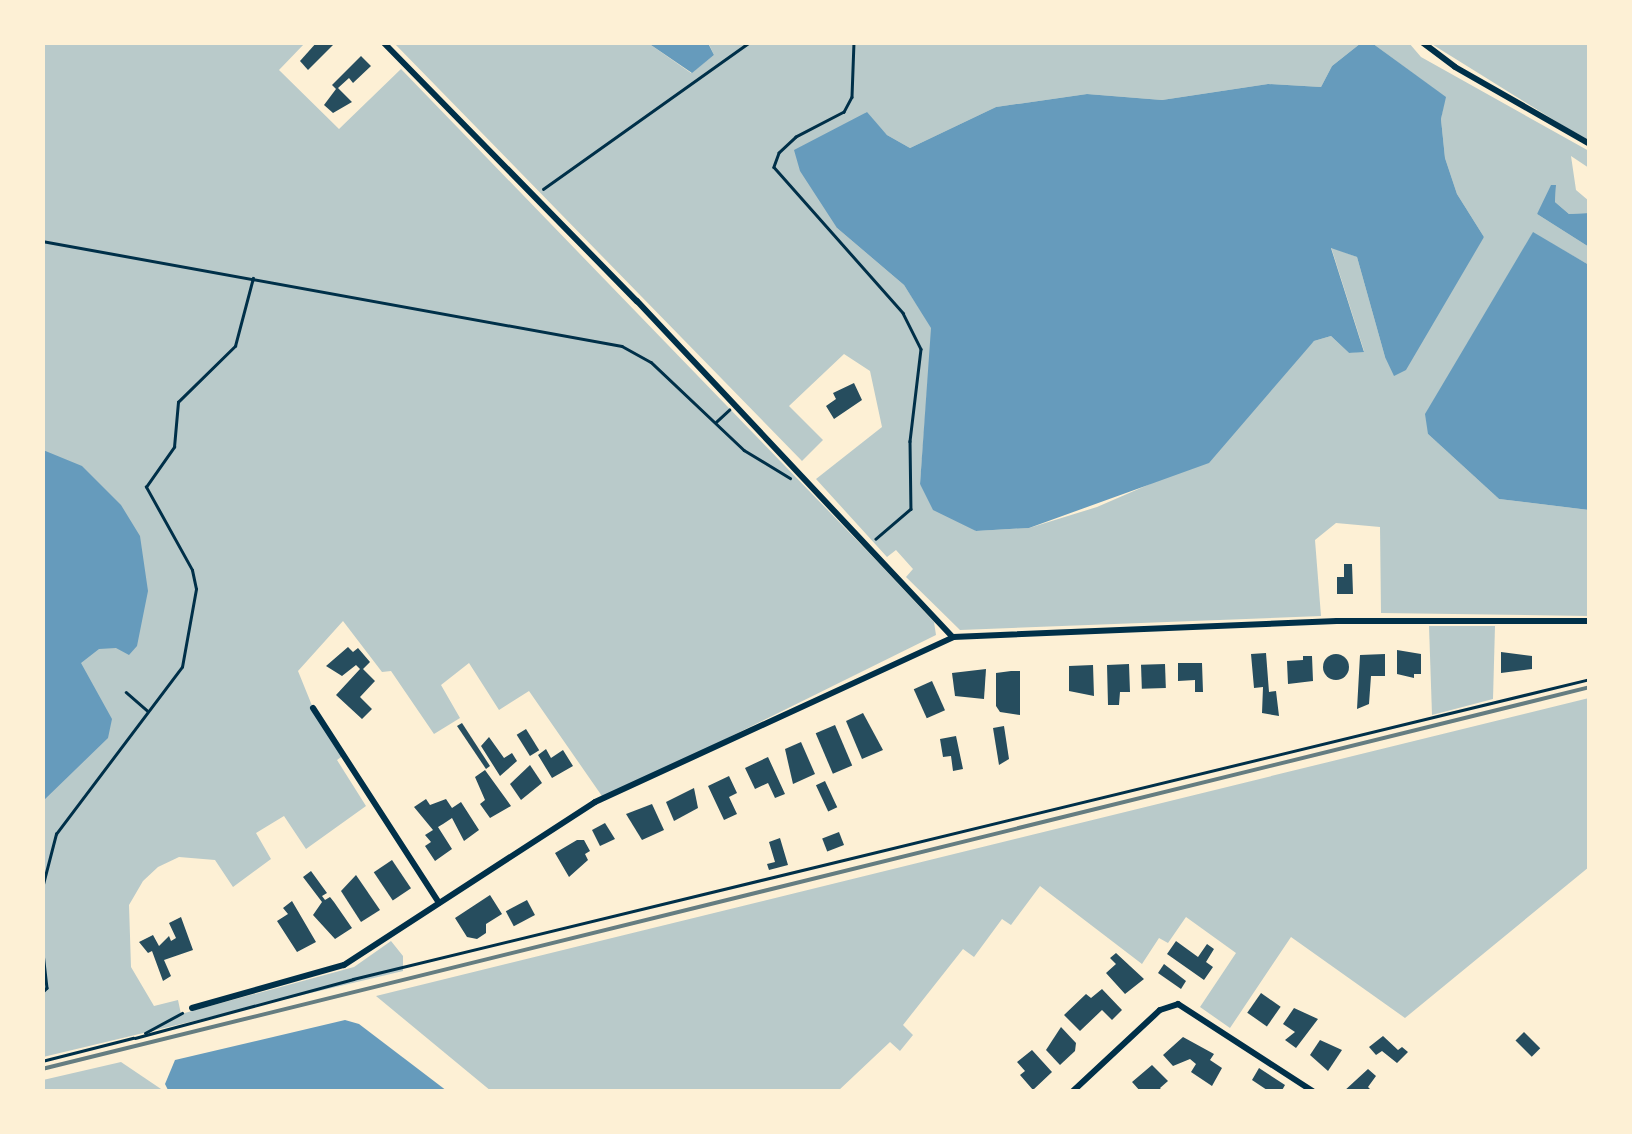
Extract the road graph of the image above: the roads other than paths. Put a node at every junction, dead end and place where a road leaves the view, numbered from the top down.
1 (383, 42) edge
2 (1422, 42) edge
3 (1590, 144) edge
4 (1590, 622) edge
5 (953, 637) junction
6 (314, 708) dead end
7 (439, 903) junction
8 (192, 1008) road end
9 (1072, 1092) edge
10 (1314, 1092) edge

1 - 5 street
2 - 3 street
4 - 5 street
5 - 7 street
6 - 7 street
7 - 8 street
9 - 10 street

